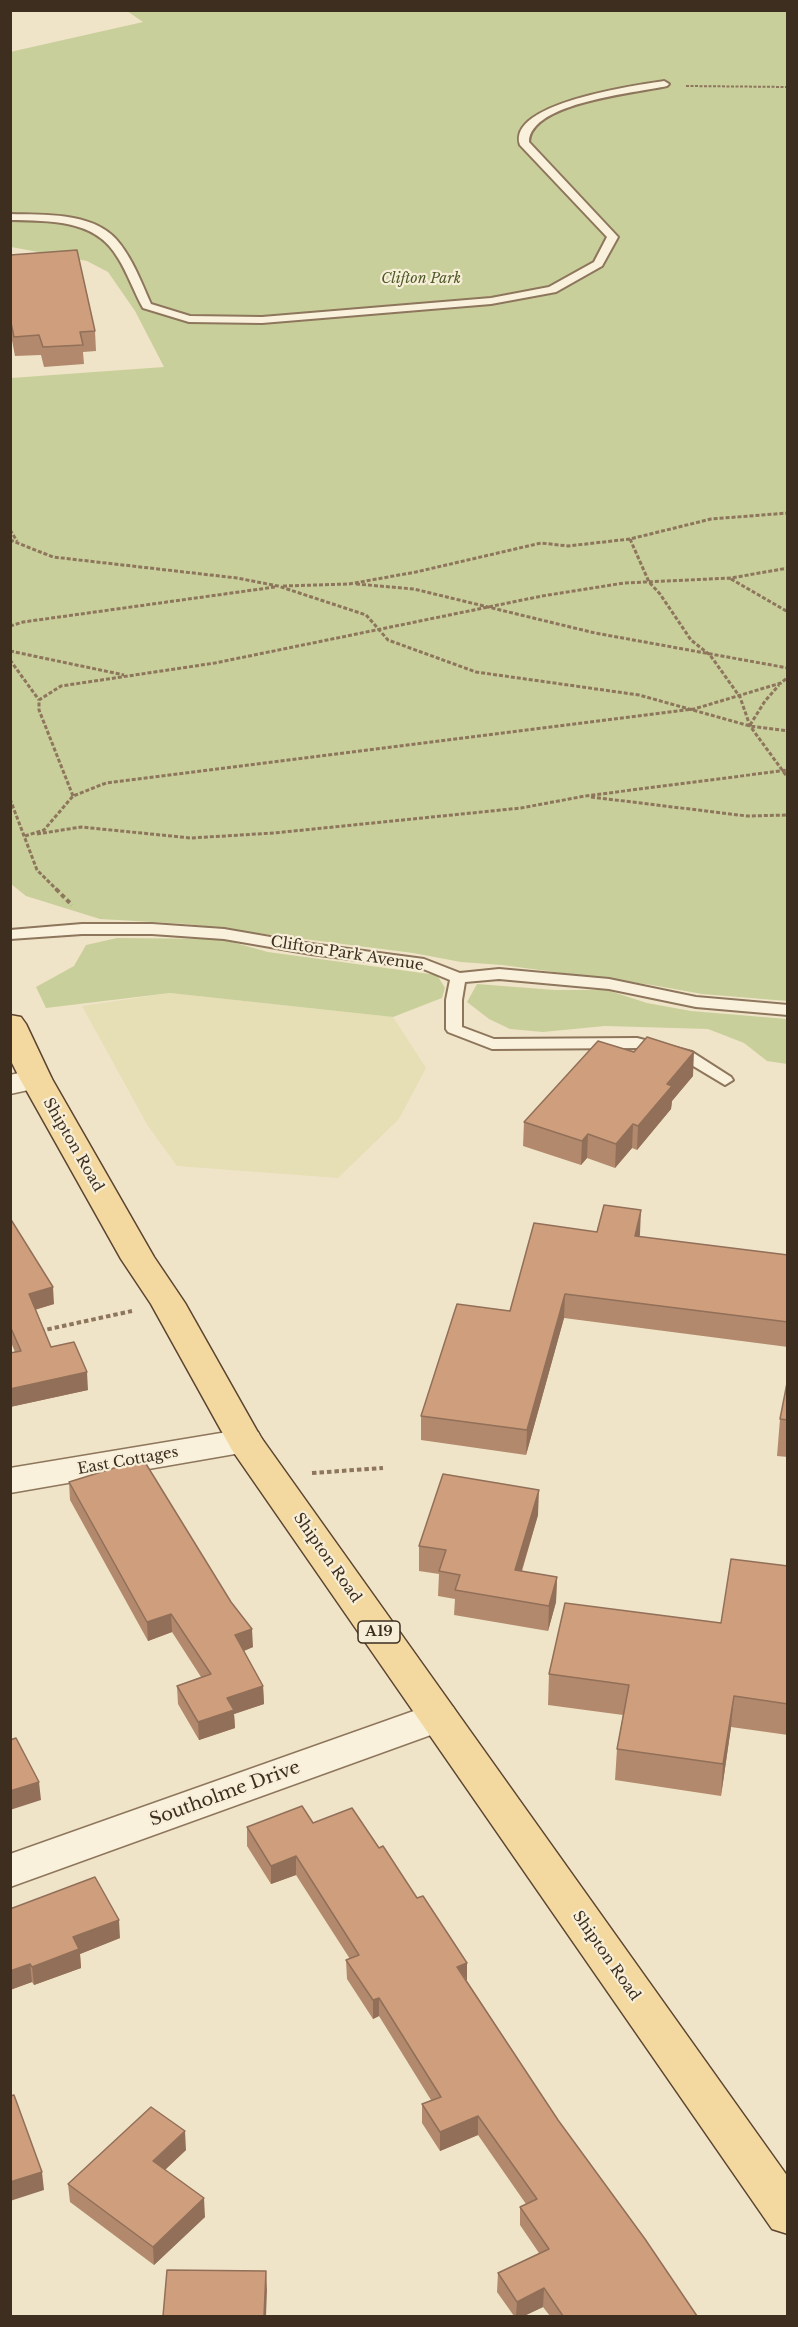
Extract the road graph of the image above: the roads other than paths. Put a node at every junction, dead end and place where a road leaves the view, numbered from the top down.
1 (664, 84) road end
2 (10, 217) edge
3 (10, 935) edge
4 (458, 978) junction
5 (788, 1010) edge
6 (10, 1024) edge
7 (725, 1080) dead end
8 (23, 1082) edge
9 (245, 1441) junction
10 (10, 1481) edge
11 (438, 1716) junction
12 (10, 1871) edge
13 (788, 2215) edge

1 - 2 lane
3 - 4 lane, Clifton Park Avenue
4 - 5 lane, Clifton Park Avenue
4 - 7 lane
6 - 8 main road, Shipton Road / A19
8 - 9 main road, Shipton Road / A19
9 - 10 street, East Cottages
9 - 11 main road, Shipton Road / A19
11 - 12 street, Southolme Drive
11 - 13 main road, Shipton Road / A19

